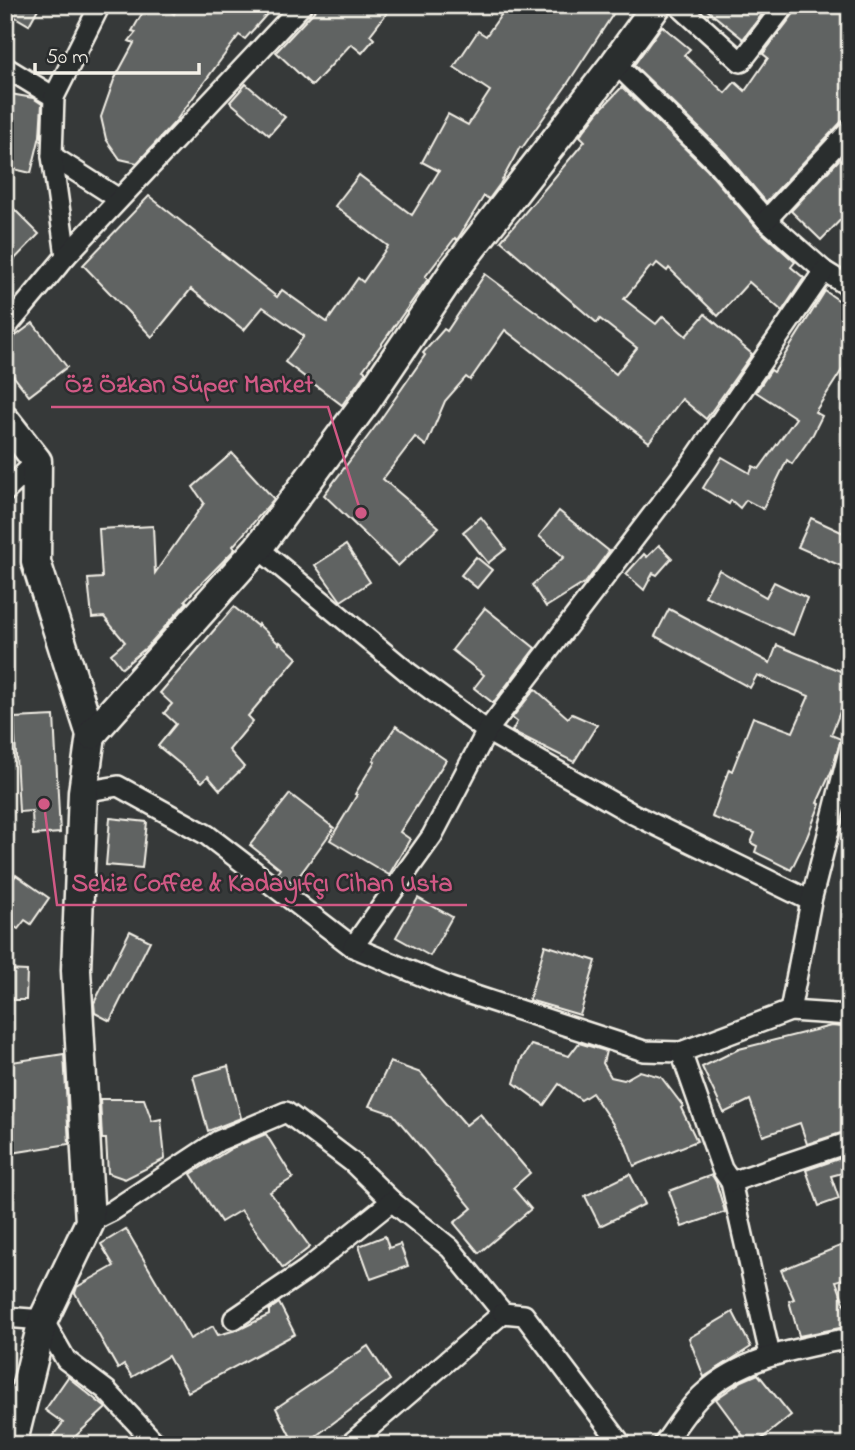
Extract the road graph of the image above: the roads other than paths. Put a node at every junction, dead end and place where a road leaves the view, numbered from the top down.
1 (100, 5) edge
2 (302, 5) edge
3 (657, 5) edge
4 (678, 5) edge
5 (785, 5) edge
6 (615, 63) junction
7 (5, 67) edge
8 (54, 97) junction
9 (850, 130) edge
10 (52, 156) junction
11 (119, 199) junction
12 (766, 220) junction
13 (66, 256) junction
14 (824, 271) junction
15 (850, 287) edge
16 (5, 329) edge
17 (5, 420) edge
18 (37, 461) junction
19 (5, 492) edge
20 (258, 548) junction
21 (487, 731) junction
22 (91, 735) junction
23 (850, 747) edge
24 (83, 792) junction
25 (811, 901) junction
26 (353, 947) junction
27 (790, 1011) junction
28 (850, 1015) edge
29 (681, 1052) junction
30 (850, 1142) edge
31 (731, 1182) junction
32 (392, 1201) junction
33 (90, 1222) junction
34 (503, 1313) junction
35 (5, 1317) edge
36 (234, 1319) dead end
37 (43, 1320) junction
38 (850, 1338) edge
39 (770, 1355) junction
40 (12, 1445) edge
41 (157, 1445) edge
42 (349, 1445) edge
43 (622, 1445) edge
44 (663, 1445) edge

1 - 8 street
2 - 11 street
3 - 6 street
4 - 5 street
6 - 12 street
6 - 20 street
7 - 8 street
8 - 10 street
9 - 12 street
10 - 11 street
10 - 13 street
11 - 13 street
12 - 14 street
13 - 16 street
14 - 15 street
14 - 21 street
17 - 18 street
18 - 19 street
18 - 22 street
20 - 21 street
20 - 22 street
21 - 25 street
21 - 26 street
22 - 24 street
23 - 25 street
24 - 26 street
24 - 33 street
25 - 27 street
26 - 29 street
27 - 28 street
27 - 29 street
29 - 31 street
30 - 31 street
31 - 39 street
32 - 33 street
32 - 34 street
32 - 36 street
33 - 37 street
34 - 42 street
34 - 43 street
35 - 37 street
37 - 40 street
37 - 41 street
38 - 39 street
39 - 44 street

